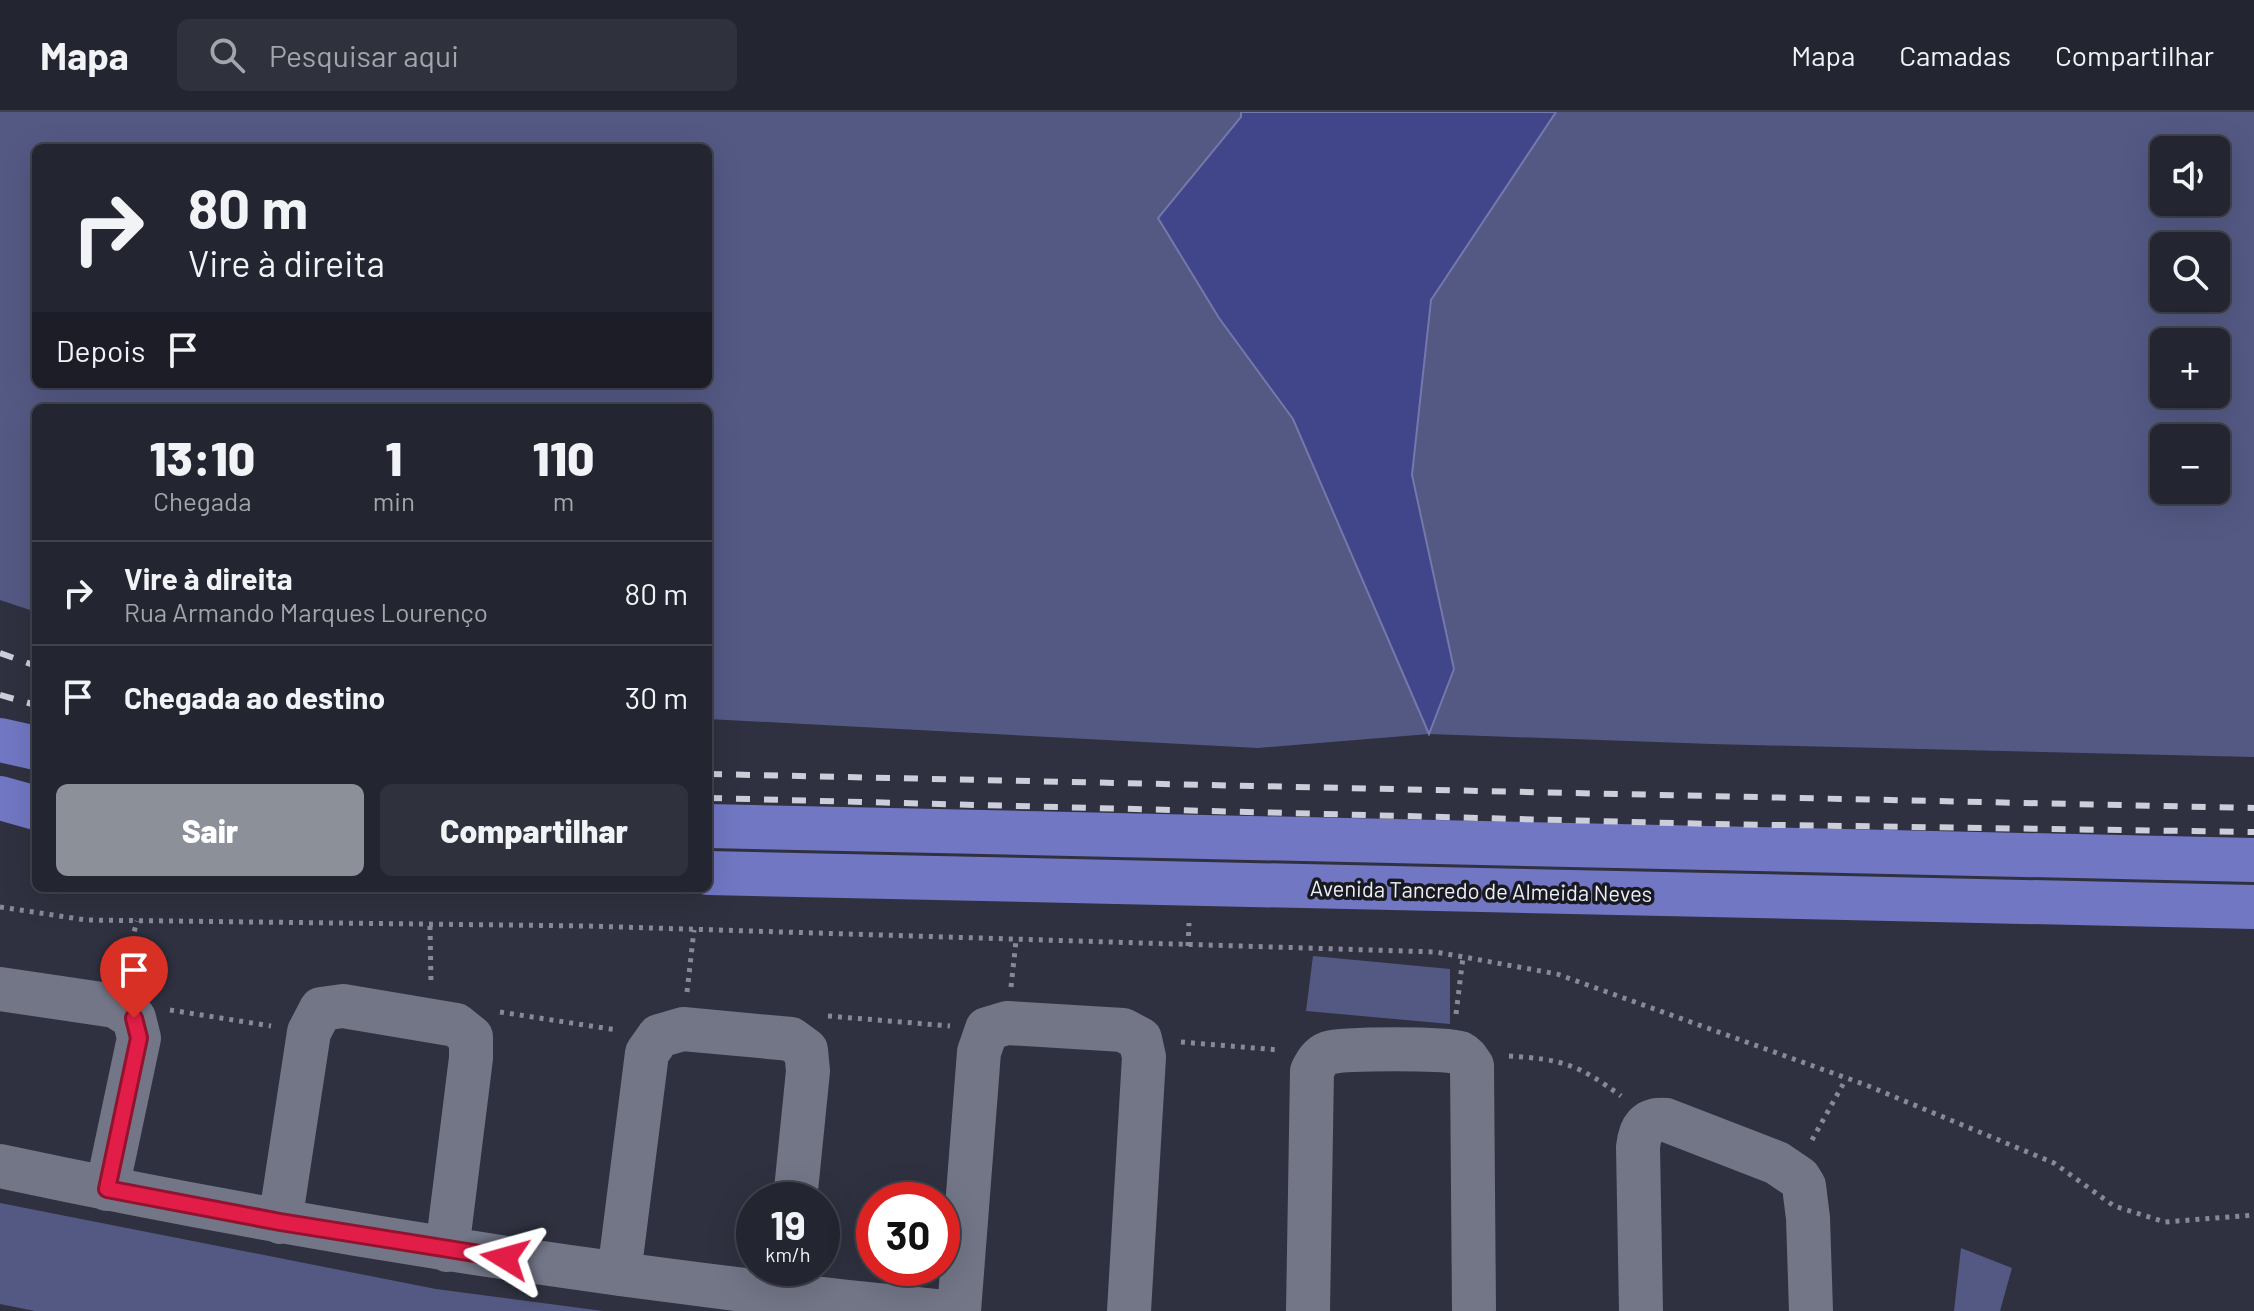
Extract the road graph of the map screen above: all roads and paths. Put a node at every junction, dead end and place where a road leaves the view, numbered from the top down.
1 (0, 740) edge
2 (32, 747) edge
3 (0, 798) edge
4 (32, 807) edge
5 (712, 826) edge
6 (2254, 860) edge
7 (712, 873) edge
8 (0, 907) edge
9 (2254, 907) edge
10 (137, 921) junction
11 (430, 926) junction
12 (694, 930) junction
13 (1463, 957) junction
14 (0, 989) edge
15 (125, 1012) junction
16 (434, 1025) junction
17 (987, 1029) junction
18 (309, 1032) junction
19 (671, 1033) junction
20 (791, 1039) junction
21 (1140, 1039) junction
22 (1328, 1053) junction
23 (1457, 1053) junction
24 (1846, 1078) junction
25 (1654, 1119) junction
26 (0, 1166) edge
27 (1794, 1172) junction
28 (797, 1182) edge
29 (107, 1189) junction
30 (2254, 1215) edge
31 (280, 1222) junction
32 (447, 1250) junction
33 (619, 1274) junction
34 (736, 1280) edge
35 (807, 1286) edge
36 (935, 1311) edge
37 (959, 1311) edge
38 (1129, 1311) edge
39 (1308, 1311) edge
40 (1474, 1311) edge
41 (1641, 1311) edge
42 (1811, 1311) edge

1 - 2 main road
3 - 4 main road
5 - 6 main road, Avenida Tancredo de Almeida Neves
7 - 9 main road, Avenida Tancredo de Almeida Neves
8 - 10 path
10 - 11 path
10 - 15 path
11 - 12 path
11 - 16 path
12 - 13 path
12 - 19 path
13 - 23 path
13 - 24 path
14 - 15 street
15 - 18 path
15 - 29 street
16 - 18 street
16 - 19 path
16 - 32 street
17 - 20 path
17 - 21 street
17 - 37 street
18 - 31 street
19 - 20 street
19 - 33 street
20 - 28 street
21 - 22 path
21 - 38 street
22 - 23 street
22 - 39 street
23 - 25 path
23 - 40 street
24 - 27 path
24 - 30 path
25 - 27 street
25 - 41 street
26 - 29 street
27 - 42 street
29 - 31 street
31 - 32 street
32 - 33 street
33 - 34 street
35 - 36 street

